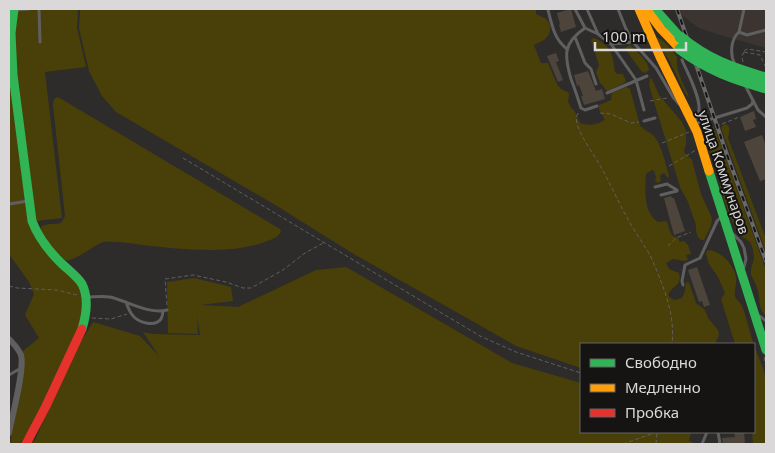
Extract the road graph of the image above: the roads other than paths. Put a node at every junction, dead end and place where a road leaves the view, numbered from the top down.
1 (14, 9) edge
2 (29, 9) edge
3 (39, 9) edge
4 (575, 9) edge
5 (587, 9) edge
6 (618, 9) edge
7 (639, 9) edge
8 (646, 9) edge
9 (655, 9) edge
10 (744, 9) edge
11 (548, 10) dead end
12 (585, 28) junction
13 (661, 29) junction
14 (766, 30) edge
15 (739, 32) junction
16 (598, 34) junction
17 (650, 35) junction
18 (574, 36) junction
19 (40, 42) dead end
20 (633, 42) junction
21 (611, 44) junction
22 (567, 49) junction
23 (681, 49) junction
24 (647, 76) dead end
25 (766, 78) edge
26 (636, 80) junction
27 (596, 84) dead end
28 (607, 93) dead end
29 (753, 100) junction
30 (597, 106) dead end
31 (686, 107) junction
32 (644, 110) dead end
33 (766, 117) edge
34 (655, 118) dead end
35 (644, 120) road end
36 (693, 127) junction
37 (655, 187) dead end
38 (662, 196) dead end
39 (29, 200) junction
40 (9, 204) edge
41 (723, 214) junction
42 (729, 232) junction
43 (742, 274) junction
44 (683, 285) dead end
45 (86, 297) junction
46 (126, 302) junction
47 (755, 315) junction
48 (766, 322) edge
49 (9, 339) edge
50 (766, 350) edge
51 (22, 368) junction
52 (9, 375) edge
53 (9, 433) edge
54 (26, 444) edge

1 - 2 lane
1 - 39 main road
3 - 19 lane
4 - 12 lane
5 - 16 lane
6 - 20 lane
7 - 17 main road, улица Коммунаров
8 - 13 main road
9 - 23 main road
10 - 15 lane
11 - 22 lane
12 - 16 lane
12 - 18 lane
13 - 17 main road
13 - 23 main road
14 - 15 lane
15 - 29 lane
16 - 21 lane
17 - 31 main road, улица Коммунаров
18 - 22 lane
18 - 27 lane
20 - 21 lane
20 - 31 lane
21 - 26 lane
22 - 30 lane
23 - 25 main road, bridge
23 - 36 lane
24 - 26 lane
26 - 28 lane
26 - 32 lane
29 - 33 lane
29 - 36 lane
31 - 36 main road, улица Коммунаров
34 - 35 lane
36 - 41 main road, улица Коммунаров
37 - 38 lane
39 - 40 lane
39 - 45 main road
41 - 42 main road, улица Коммунаров
41 - 44 lane
42 - 43 main road, улица Коммунаров
42 - 43 lane
43 - 47 main road, улица Коммунаров
45 - 46 lane
45 - 54 main road
46 - 46 lane
47 - 48 lane
47 - 50 main road, улица Коммунаров
49 - 51 street
51 - 52 lane
51 - 53 street

